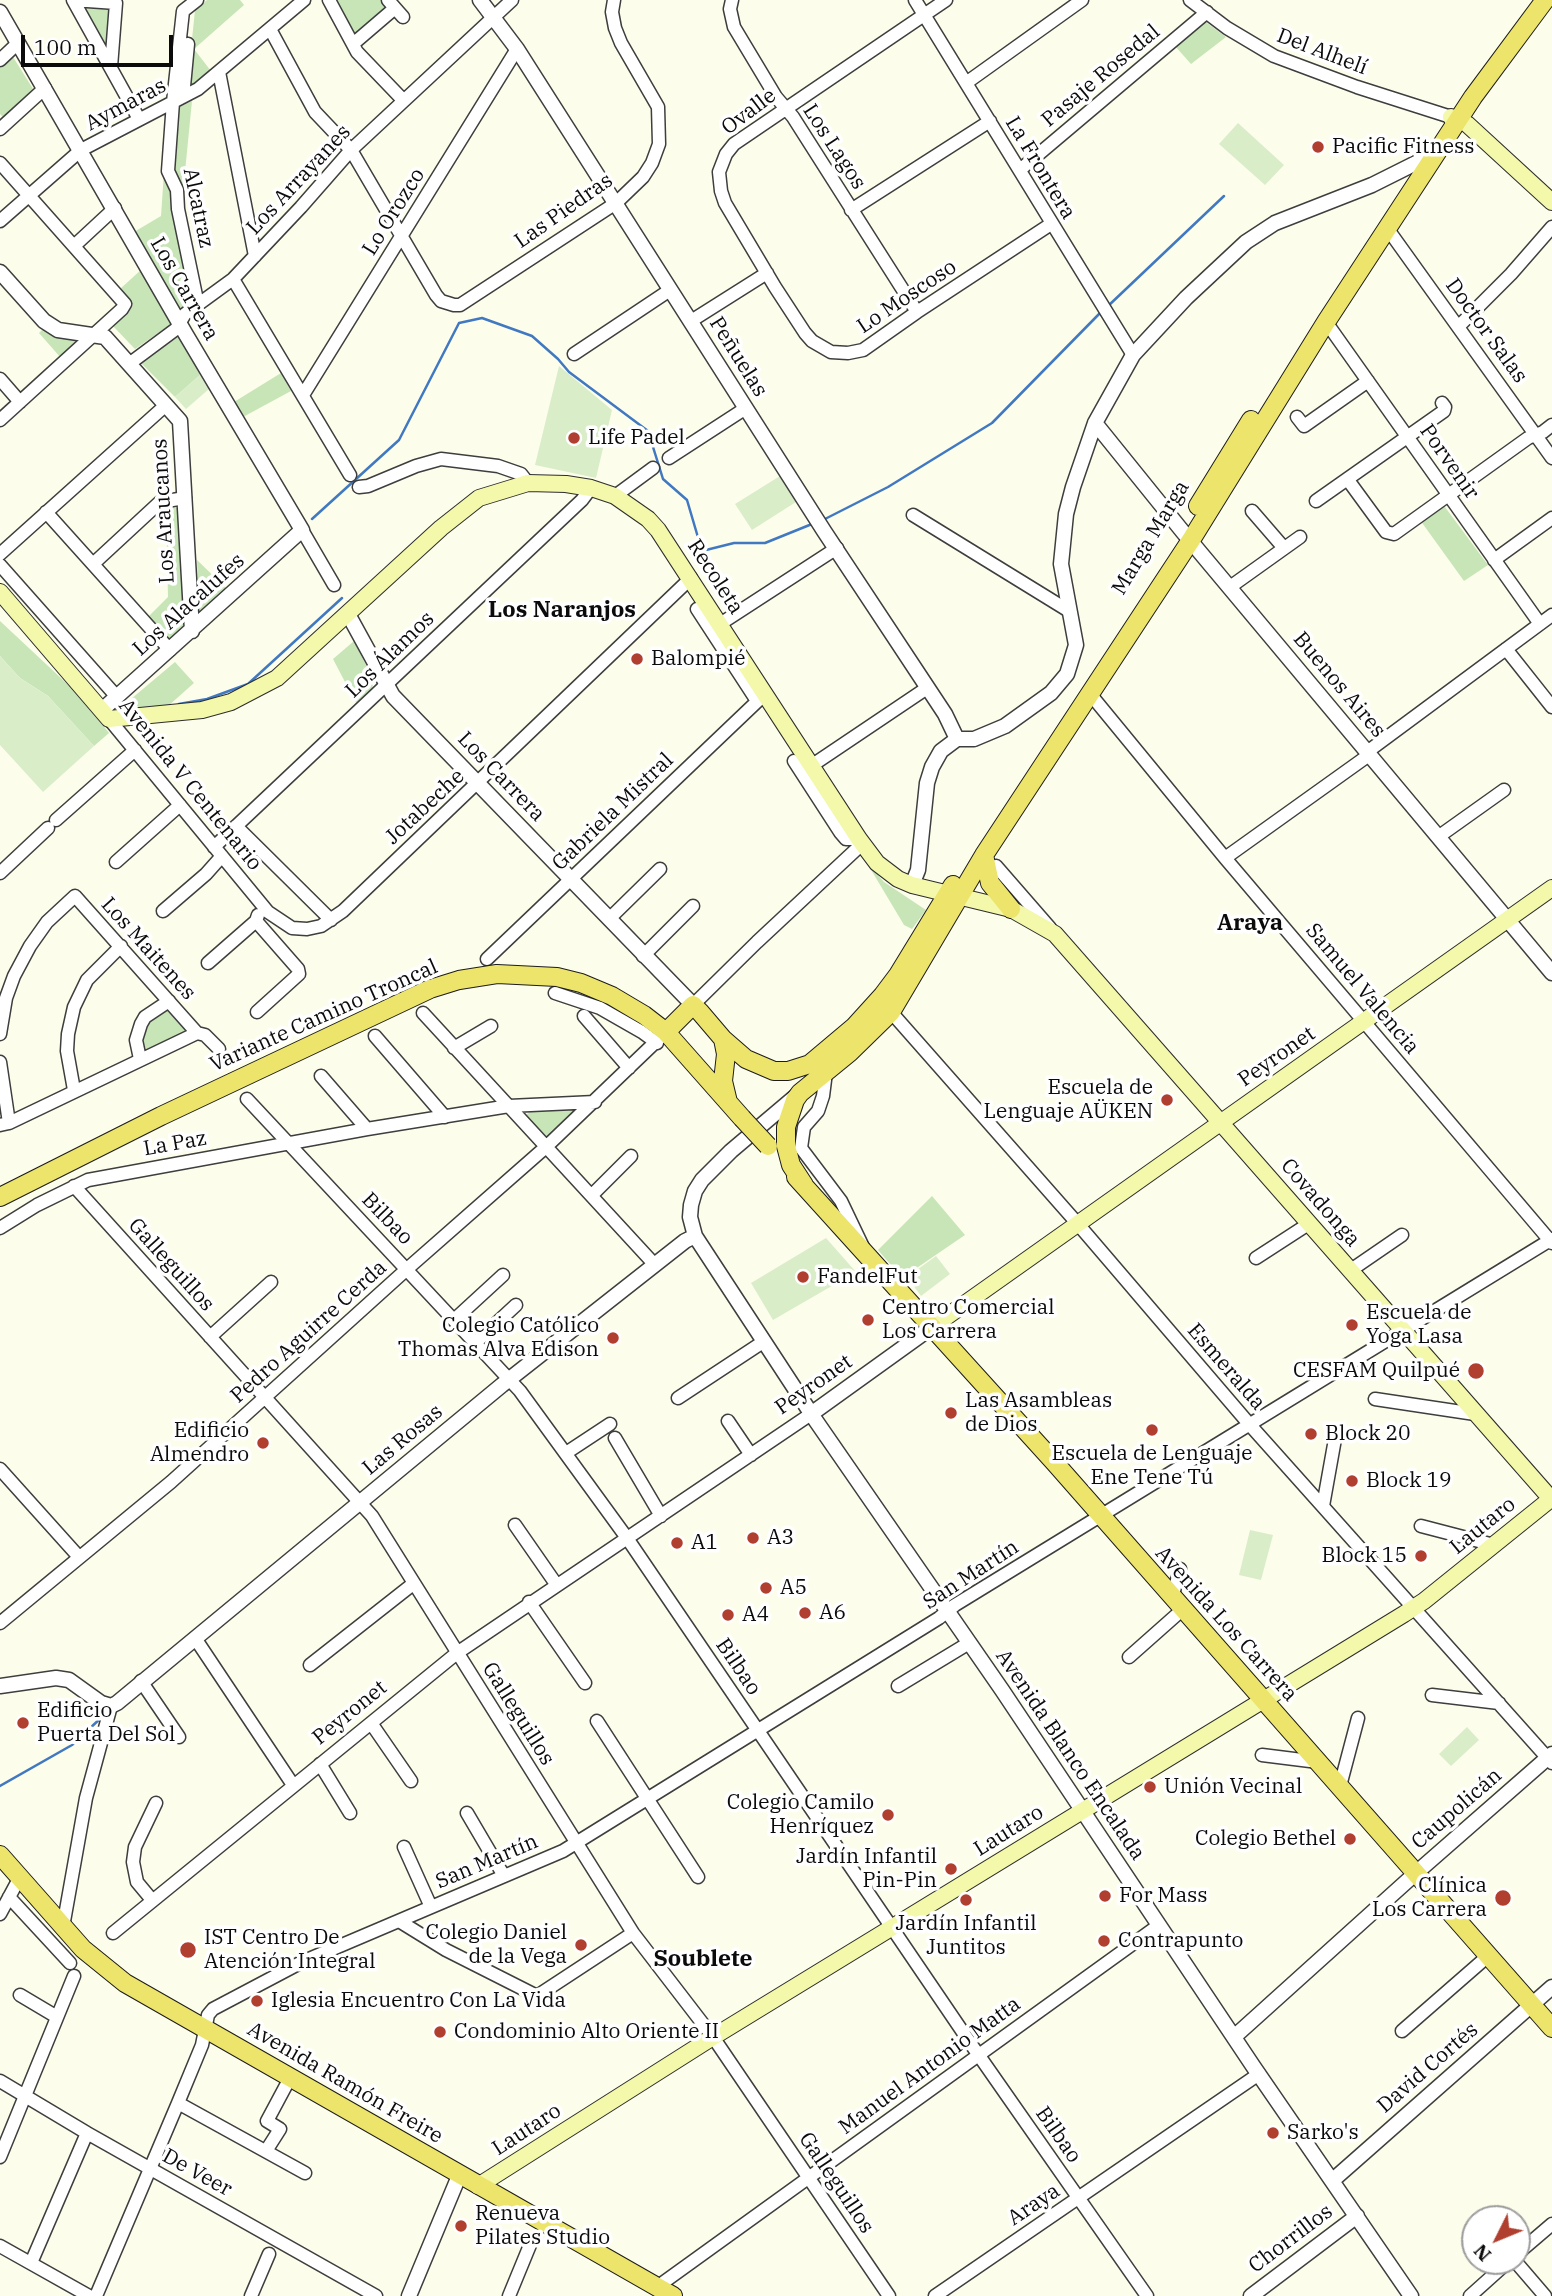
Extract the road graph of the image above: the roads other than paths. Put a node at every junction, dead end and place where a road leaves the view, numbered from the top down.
1 (73, 0) edge
2 (304, 0) edge
3 (328, 0) edge
4 (480, 0) edge
5 (512, 0) edge
6 (614, 0) edge
7 (732, 0) edge
8 (915, 0) edge
9 (946, 0) edge
10 (1082, 0) edge
11 (1190, 0) edge
12 (1536, 0) edge
13 (1545, 0) edge
14 (194, 3) edge
15 (396, 8) edge
16 (0, 12) edge
17 (1207, 12) junction
18 (924, 15) junction
19 (495, 17) junction
20 (270, 29) junction
21 (18, 43) junction
22 (353, 44) junction
23 (517, 49) junction
24 (0, 60) edge
25 (111, 67) junction
26 (219, 72) junction
27 (966, 83) junction
28 (45, 88) junction
29 (178, 100) junction
30 (403, 100) junction
31 (785, 108) junction
32 (1454, 118) junction
33 (139, 119) junction
34 (990, 121) junction
35 (0, 129) edge
36 (81, 150) junction
37 (351, 150) junction
38 (1422, 160) junction
39 (0, 163) edge
40 (1021, 169) junction
41 (28, 196) junction
42 (1552, 202) edge
43 (615, 203) junction
44 (115, 208) junction
45 (851, 210) junction
46 (0, 221) edge
47 (1051, 224) junction
48 (1552, 227) edge
49 (1387, 228) junction
50 (402, 236) junction
51 (74, 246) junction
52 (256, 256) junction
53 (0, 272) edge
54 (767, 273) junction
55 (233, 279) junction
56 (670, 290) junction
57 (198, 304) junction
58 (917, 312) junction
59 (691, 321) junction
60 (1326, 322) junction
61 (180, 324) junction
62 (1459, 326) junction
63 (94, 335) junction
64 (574, 354) dead end
65 (1133, 355) junction
66 (129, 364) junction
67 (0, 379) edge
68 (1368, 381) junction
69 (303, 395) junction
70 (20, 401) junction
71 (1442, 403) dead end
72 (166, 405) junction
73 (746, 408) junction
74 (1297, 417) dead end
75 (0, 420) edge
76 (1095, 423) junction
77 (1552, 425) edge
78 (1536, 436) junction
79 (1408, 437) junction
80 (669, 458) dead end
81 (1552, 458) edge
82 (653, 468) dead end
83 (350, 475) dead end
84 (1348, 480) junction
85 (528, 483) junction
86 (359, 487) dead end
87 (591, 488) junction
88 (1448, 495) junction
89 (615, 496) junction
90 (185, 498) junction
91 (1317, 501) dead end
92 (1252, 511) dead end
93 (46, 512) junction
94 (913, 515) dead end
95 (1552, 518) edge
96 (302, 530) junction
97 (1187, 536) junction
98 (1300, 537) dead end
99 (837, 548) junction
100 (1284, 548) junction
101 (0, 554) edge
102 (1494, 560) junction
103 (93, 564) junction
104 (0, 565) edge
105 (691, 578) junction
106 (334, 585) dead end
107 (1230, 587) junction
108 (0, 592) edge
109 (0, 607) edge
110 (697, 609) dead end
111 (1069, 611) junction
112 (348, 614) junction
113 (1552, 615) edge
114 (720, 624) junction
115 (1540, 624) junction
116 (192, 631) junction
117 (1506, 649) junction
118 (170, 650) junction
119 (387, 686) junction
120 (927, 688) junction
121 (86, 691) junction
122 (1091, 695) junction
123 (117, 697) junction
124 (761, 697) junction
125 (1552, 706) edge
126 (106, 715) junction
127 (957, 739) junction
128 (135, 750) junction
129 (1368, 753) junction
130 (794, 761) dead end
131 (811, 766) junction
132 (478, 783) junction
133 (1504, 790) dead end
134 (180, 805) junction
135 (236, 826) junction
136 (1438, 837) junction
137 (860, 842) junction
138 (218, 851) junction
139 (1224, 858) junction
140 (990, 860) junction
141 (116, 862) dead end
142 (660, 869) dead end
143 (0, 873) edge
144 (571, 880) junction
145 (912, 885) junction
146 (1552, 888) edge
147 (953, 896) junction
148 (262, 905) junction
149 (693, 906) dead end
150 (1011, 909) junction
151 (163, 911) dead end
152 (609, 919) junction
153 (331, 920) junction
154 (1507, 920) junction
155 (256, 921) junction
156 (662, 927) dead end
157 (1055, 934) junction
158 (121, 946) junction
159 (640, 953) junction
160 (487, 959) dead end
161 (208, 963) dead end
162 (1552, 973) edge
163 (896, 981) junction
164 (555, 993) dead end
165 (169, 1001) junction
166 (693, 1005) junction
167 (257, 1012) dead end
168 (891, 1012) junction
169 (423, 1013) dead end
170 (584, 1016) dead end
171 (1365, 1021) junction
172 (491, 1026) dead end
173 (197, 1032) junction
174 (0, 1034) edge
175 (375, 1036) dead end
176 (662, 1038) junction
177 (723, 1039) junction
178 (454, 1048) junction
179 (219, 1049) dead end
180 (140, 1059) junction
181 (0, 1062) edge
182 (629, 1068) junction
183 (827, 1072) junction
184 (321, 1076) dead end
185 (74, 1090) junction
186 (800, 1093) junction
187 (247, 1099) dead end
188 (595, 1102) junction
189 (728, 1102) junction
190 (509, 1106) junction
191 (445, 1117) junction
192 (1221, 1122) junction
193 (4, 1124) edge
194 (367, 1129) junction
195 (287, 1143) junction
196 (547, 1146) junction
197 (631, 1156) dead end
198 (804, 1185) junction
199 (74, 1186) junction
200 (4, 1194) edge
201 (592, 1195) junction
202 (1077, 1223) junction
203 (1310, 1223) junction
204 (0, 1228) edge
205 (1402, 1235) dead end
206 (695, 1236) junction
207 (1551, 1241) edge
208 (865, 1251) junction
209 (1256, 1258) dead end
210 (655, 1265) junction
211 (407, 1269) junction
212 (1351, 1270) junction
213 (503, 1275) dead end
214 (271, 1282) dead end
215 (516, 1305) dead end
216 (454, 1320) junction
217 (932, 1327) junction
218 (1402, 1331) junction
219 (210, 1337) junction
220 (763, 1342) junction
221 (475, 1343) junction
222 (510, 1380) junction
223 (266, 1398) junction
224 (678, 1398) dead end
225 (1375, 1399) dead end
226 (811, 1414) junction
227 (1475, 1414) junction
228 (728, 1421) dead end
229 (610, 1424) dead end
230 (1250, 1425) junction
231 (615, 1438) dead end
232 (1335, 1439) dead end
233 (566, 1453) junction
234 (751, 1455) junction
235 (0, 1469) edge
236 (1552, 1499) edge
237 (361, 1502) junction
238 (1323, 1506) junction
239 (661, 1516) junction
240 (1101, 1516) junction
241 (515, 1525) dead end
242 (1421, 1526) dead end
243 (627, 1538) junction
244 (1494, 1545) junction
245 (79, 1557) junction
246 (1180, 1569) dead end
247 (413, 1584) junction
248 (556, 1584) junction
249 (529, 1602) junction
250 (1177, 1604) junction
251 (1415, 1607) junction
252 (946, 1612) junction
253 (0, 1623) edge
254 (195, 1638) junction
255 (969, 1643) junction
256 (457, 1653) junction
257 (1129, 1657) dead end
258 (310, 1665) dead end
259 (141, 1681) junction
260 (585, 1683) dead end
261 (0, 1686) edge
262 (898, 1686) dead end
263 (1432, 1695) dead end
264 (1263, 1701) junction
265 (1499, 1703) junction
266 (111, 1706) junction
267 (1358, 1718) dead end
268 (597, 1721) dead end
269 (371, 1723) junction
270 (758, 1729) junction
271 (180, 1737) dead end
272 (1262, 1755) dead end
273 (1551, 1758) edge
274 (1318, 1762) junction
275 (320, 1764) junction
276 (411, 1781) dead end
277 (293, 1785) junction
278 (1340, 1786) junction
279 (647, 1797) junction
280 (156, 1803) dead end
281 (1083, 1811) junction
282 (350, 1813) dead end
283 (467, 1813) dead end
284 (576, 1843) junction
285 (404, 1847) dead end
286 (0, 1855) edge
287 (1416, 1873) junction
288 (504, 1876) junction
289 (20, 1877) junction
290 (698, 1877) dead end
291 (9, 1897) junction
292 (152, 1900) junction
293 (431, 1907) junction
294 (0, 1914) edge
295 (399, 1921) junction
296 (1159, 1925) junction
297 (63, 1927) junction
298 (892, 1928) junction
299 (113, 1933) dead end
300 (633, 1933) junction
301 (1488, 1956) junction
302 (1552, 1987) edge
303 (20, 1995) dead end
304 (1532, 2005) junction
305 (57, 2017) junction
306 (204, 2027) junction
307 (1552, 2028) edge
308 (1402, 2031) dead end
309 (713, 2037) junction
310 (1234, 2037) junction
311 (978, 2055) junction
312 (1259, 2074) junction
313 (290, 2078) junction
314 (0, 2081) edge
315 (26, 2098) junction
316 (178, 2103) junction
317 (87, 2133) junction
318 (266, 2151) junction
319 (0, 2157) edge
320 (150, 2169) junction
321 (305, 2173) dead end
322 (459, 2176) junction
323 (808, 2177) junction
324 (1333, 2180) junction
325 (478, 2186) junction
326 (1079, 2198) junction
327 (1357, 2216) junction
328 (1552, 2224) edge
329 (1531, 2242) edge
330 (530, 2245) dead end
331 (0, 2246) edge
332 (269, 2254) dead end
333 (31, 2263) junction
334 (1493, 2275) edge
335 (1527, 2275) edge
336 (657, 2287) junction
337 (1256, 2295) edge
338 (89, 2296) edge
339 (96, 2296) edge
340 (251, 2296) edge
341 (376, 2296) edge
342 (409, 2296) edge
343 (509, 2296) edge
344 (673, 2296) edge
345 (889, 2296) edge
346 (935, 2296) edge
347 (1147, 2296) edge
348 (1410, 2296) edge
349 (1470, 2296) edge
350 (1545, 2296) edge

1 - 25 street
1 - 25 street
2 - 20 street, Aymaras
3 - 22 street
4 - 19 street, Peñuelas
5 - 19 street, Los Arrayanes
6 - 43 street, Las Piedras
7 - 31 street, Los Lagos
8 - 18 street, La Frontera
9 - 18 street, Ovalle
10 - 27 street
11 - 17 street, Del Alhelí
12 - 32 main road, Marga Marga
13 - 32 main road, Marga Marga
14 - 29 street, Alcatraz
15 - 22 street
16 - 21 street, Los Carrera
17 - 32 street, Del Alhelí
17 - 40 street, Pasaje Rosedal
18 - 27 street, La Frontera
18 - 31 street, Ovalle
19 - 23 street, Peñuelas
19 - 30 street, Los Arrayanes
20 - 26 street, Aymaras
20 - 37 street
21 - 24 street
21 - 28 street, Los Carrera
22 - 30 street
23 - 43 street, Peñuelas
23 - 50 street, Lo Orozco
25 - 33 street
26 - 29 street, Aymaras
26 - 52 street
27 - 34 street, La Frontera
28 - 35 street
28 - 36 street, Los Carrera
29 - 33 street, Aymaras
29 - 57 street, Alcatraz
30 - 37 street, Los Arrayanes
31 - 45 street, Los Lagos
31 - 54 street, Ovalle
32 - 38 main road, Marga Marga
32 - 42 main road
32 - 49 main road, Marga Marga
33 - 36 street, Aymaras
34 - 40 street, La Frontera
34 - 45 street
36 - 41 street, Aymaras
36 - 44 street, Los Carrera
37 - 50 street
37 - 52 street, Los Arrayanes
38 - 65 street
38 - 97 main road, Marga Marga
39 - 41 street
40 - 47 street, La Frontera
41 - 46 street, Aymaras
41 - 51 street
43 - 50 street, Las Piedras
43 - 56 street, Peñuelas
44 - 51 street
44 - 61 street, Los Carrera
45 - 58 street, Los Lagos
47 - 58 street, Lo Moscoso
47 - 65 street, La Frontera
48 - 62 street
49 - 60 main road, Marga Marga
49 - 62 street, Doctor Salas
50 - 69 street, Lo Orozco
51 - 63 street
52 - 55 street, Los Arrayanes
53 - 63 street, Los Araucanos
54 - 58 street, Lo Moscoso
54 - 59 street
55 - 57 street, Los Arrayanes
55 - 69 street
56 - 59 street, Peñuelas
56 - 64 street
57 - 61 street, Los Arrayanes
59 - 73 street, Peñuelas
60 - 68 street, Porvenir
60 - 97 main road, Marga Marga
61 - 66 street, Los Arrayanes
61 - 96 street, Los Carrera
62 - 78 street, Doctor Salas
63 - 66 street, Los Araucanos
63 - 70 street
65 - 76 street
66 - 72 street, Los Araucanos
67 - 70 street
68 - 74 street
68 - 79 street, Porvenir
69 - 83 street
70 - 75 street
71 - 79 street
72 - 90 street, Los Araucanos
72 - 93 street
73 - 80 street
73 - 99 street, Peñuelas
76 - 97 street, Buenos Aires
76 - 111 street
77 - 78 street
78 - 81 street, Doctor Salas
78 - 88 street
79 - 84 street
79 - 88 street, Porvenir
82 - 89 street
84 - 88 street
84 - 91 street
85 - 86 street, Recoleta
85 - 87 main road, Recoleta
85 - 112 main road, Recoleta
87 - 89 main road, Recoleta
87 - 119 street, Los Álamos
88 - 102 street, Porvenir
89 - 105 main road, Recoleta
90 - 103 street
90 - 116 street, Los Araucanos
92 - 100 street
93 - 101 street
93 - 103 street
94 - 111 street
95 - 102 street
96 - 106 street, Los Carrera
96 - 116 street, Los Alacalufes
97 - 107 street, Buenos Aires
97 - 122 main road, Marga Marga
97 - 147 main road, Marga Marga
98 - 100 street
99 - 114 street
99 - 120 street, Peñuelas
100 - 107 street
102 - 115 street, Porvenir
103 - 118 street
104 - 123 street
105 - 114 main road, Recoleta
105 - 132 street, Jotabeche
107 - 129 street, Buenos Aires
108 - 121 main road, Avenida V Centenario
109 - 121 main road, Avenida V Centenario
110 - 124 street, Recoleta
111 - 127 street
112 - 119 street, Los Carrera
112 - 126 main road, Recoleta
113 - 115 street
114 - 124 main road, Recoleta
115 - 117 street
116 - 118 street, Los Alacalufes
117 - 125 street
117 - 129 street
118 - 123 street, Los Alacalufes
119 - 132 street, Los Carrera
119 - 135 street, Los Álamos
120 - 127 street, Peñuelas
120 - 131 street
121 - 126 main road, Avenida V Centenario
122 - 139 street, Samuel Valencia
122 - 140 main road, Marga Marga
123 - 126 street, Los Alacalufes
124 - 131 main road, Recoleta
124 - 144 street, Gabriela Mistral
126 - 128 street, Avenida V Centenario
127 - 145 street
128 - 134 street, Avenida V Centenario
128 - 143 street
129 - 136 street, Buenos Aires
129 - 139 street
130 - 137 street, Recoleta
131 - 137 main road, Recoleta
132 - 144 street, Los Carrera
132 - 153 street, Jotabeche
133 - 136 street
134 - 138 street, Avenida V Centenario
134 - 141 street
135 - 138 street, Los Álamos
135 - 153 street
136 - 154 street, Buenos Aires
137 - 145 main road, Recoleta
137 - 166 street
138 - 148 street, Avenida V Centenario
138 - 151 street, Los Álamos
139 - 171 street, Samuel Valencia
140 - 147 main road, Marga Marga
140 - 150 main road
140 - 157 street, Covadonga
142 - 152 street
144 - 152 street, Los Carrera
144 - 160 street, Gabriela Mistral
145 - 147 main road, Recoleta
146 - 154 main road, Peyronet
147 - 150 main road, Covadonga
147 - 163 main road, Marga Marga
147 - 168 main road, Marga Marga
148 - 153 street, Jotabeche
148 - 155 street
149 - 159 street
150 - 157 main road, Covadonga
152 - 159 street, Los Carrera
154 - 162 street, Buenos Aires
154 - 171 main road, Peyronet
155 - 161 street
155 - 167 street
156 - 159 street
157 - 192 main road, Covadonga
158 - 165 street, Los Maitenes
158 - 174 street, Los Maitenes
158 - 185 street
159 - 166 street, Los Carrera
163 - 168 street
163 - 177 main road
163 - 186 street, Marga Marga
164 - 176 street, Variante Camino Troncal
165 - 173 street, Los Maitenes
165 - 180 street
166 - 176 main road
166 - 177 main road
168 - 183 main road, Marga Marga
168 - 202 street, Esmeralda
169 - 178 street
170 - 182 street
171 - 192 main road, Peyronet
171 - 207 street, Samuel Valencia
172 - 178 street
173 - 179 street, Los Maitenes
173 - 180 street
175 - 191 street
176 - 182 street, Pedro Aguirre Cerda
176 - 189 main road, Variante Camino Troncal
176 - 200 main road, Variante Camino Troncal
177 - 189 main road
178 - 190 street
180 - 185 street
181 - 193 street
182 - 188 street, Pedro Aguirre Cerda
183 - 186 main road, Marga Marga
183 - 208 street, Avenida Los Carrera
184 - 194 street
185 - 193 street
186 - 198 main road
186 - 206 street, Marga Marga
187 - 195 street, Bilbao
188 - 190 street, La Paz
188 - 196 street, Pedro Aguirre Cerda
189 - 198 main road, Avenida Los Carrera, bridge
190 - 191 street, La Paz
190 - 196 street
191 - 194 street, La Paz
192 - 202 main road, Peyronet
192 - 203 main road, Covadonga
194 - 195 street, La Paz
195 - 199 street, La Paz
195 - 211 street, Bilbao
196 - 201 street
196 - 211 street, Pedro Aguirre Cerda
197 - 201 street
198 - 208 main road, Avenida Los Carrera
199 - 204 street, La Paz
199 - 219 street, Galleguillos
201 - 210 street
202 - 217 main road, Peyronet
202 - 230 street, Esmeralda
203 - 209 street
203 - 212 main road, Covadonga
205 - 212 street
206 - 210 street, Las Rosas
206 - 220 street, Avenida Blanco Encalada
207 - 218 street, San Martín
208 - 217 main road, Avenida Los Carrera
210 - 222 street, Las Rosas
211 - 216 street, Bilbao
211 - 223 street, Pedro Aguirre Cerda
212 - 218 main road, Covadonga
213 - 216 street
214 - 219 street
215 - 221 street
216 - 221 street, Bilbao
217 - 226 street, Peyronet
217 - 240 main road, Avenida Los Carrera
218 - 227 main road, Covadonga
218 - 230 street, San Martín
219 - 223 street, Galleguillos
220 - 224 street
220 - 226 street, Avenida Blanco Encalada
221 - 222 street, Bilbao
222 - 233 street, Bilbao
222 - 237 street, Las Rosas
223 - 237 street, Galleguillos
223 - 245 street, Pedro Aguirre Cerda
225 - 227 street
226 - 234 street, Peyronet
226 - 252 street, Avenida Blanco Encalada
227 - 236 main road, Covadonga
228 - 234 street
229 - 233 street
230 - 238 street, Esmeralda
230 - 240 street, San Martín
231 - 239 street
232 - 238 street
233 - 243 street, Bilbao
234 - 239 street, Peyronet
235 - 245 street
236 - 244 main road, Lautaro
237 - 247 street, Galleguillos
237 - 254 street, Las Rosas
238 - 251 street, Esmeralda
239 - 243 street, Peyronet
240 - 250 main road, Avenida Los Carrera
240 - 252 street, San Martín
241 - 248 street
242 - 244 street
243 - 248 street, Peyronet
243 - 270 street, Bilbao
244 - 251 main road, Lautaro
245 - 253 street, Pedro Aguirre Cerda
246 - 250 street
247 - 256 street, Galleguillos
247 - 258 street
248 - 249 street, Peyronet
249 - 256 street, Peyronet
249 - 260 street
250 - 257 street
250 - 264 main road, Avenida Los Carrera
251 - 264 main road, Lautaro
251 - 265 street, Esmeralda
252 - 255 street, Avenida Blanco Encalada
252 - 270 street, San Martín
254 - 259 street, Las Rosas
254 - 277 street
255 - 262 street
255 - 281 street, Avenida Blanco Encalada
256 - 269 street, Peyronet
256 - 284 street, Galleguillos
259 - 266 street, Las Rosas
259 - 271 street
261 - 266 street
263 - 265 street
264 - 274 main road, Avenida Los Carrera
264 - 281 main road, Lautaro
265 - 273 street, Esmeralda
266 - 297 street
267 - 278 street
268 - 279 street
269 - 275 street, Peyronet
269 - 276 street
270 - 279 street, San Martín
270 - 298 street, Bilbao
272 - 274 street
273 - 287 street, Caupolicán
274 - 278 main road, Avenida Los Carrera
275 - 277 street, Peyronet
275 - 282 street
277 - 292 street, Peyronet
278 - 287 main road, Avenida Los Carrera
279 - 284 street, San Martín
279 - 290 street
280 - 292 street
281 - 296 street, Avenida Blanco Encalada
281 - 298 main road, Lautaro
283 - 288 street
284 - 288 street, San Martín
284 - 300 street, Galleguillos
285 - 293 street
286 - 289 main road, Avenida Ramón Freire
287 - 301 main road, Avenida Los Carrera
287 - 310 street, Caupolicán
288 - 293 street, San Martín
289 - 291 street
289 - 297 main road, Avenida Ramón Freire
291 - 294 street
291 - 305 street
292 - 299 street, Peyronet
293 - 295 street, San Martín
295 - 300 street
295 - 306 street, San Martín
296 - 310 street, Avenida Blanco Encalada
296 - 311 street, Manuel Antonio Matta
297 - 306 main road, Avenida Ramón Freire
298 - 309 main road, Lautaro
298 - 311 street, Bilbao
300 - 309 street, Galleguillos
301 - 304 main road, Avenida Los Carrera
301 - 308 street
302 - 304 street, David Cortés
303 - 305 street
304 - 307 main road, Avenida Los Carrera
304 - 324 street, David Cortés
305 - 315 street
306 - 313 main road, Avenida Ramón Freire
306 - 316 street, San Martín
309 - 323 street, Galleguillos
309 - 325 main road, Lautaro
310 - 312 street, Avenida Blanco Encalada
311 - 323 street, Manuel Antonio Matta
311 - 326 street, Bilbao
312 - 324 street, Avenida Blanco Encalada
312 - 326 street, Araya
313 - 318 street
313 - 322 main road, Avenida Ramón Freire
314 - 315 street, De Veer
315 - 317 street, De Veer
315 - 319 street
316 - 318 street
316 - 320 street, San Martín
317 - 320 street, De Veer
317 - 333 street
318 - 321 street
320 - 339 street, San Martín
320 - 341 street, De Veer
322 - 325 main road, Avenida Ramón Freire
322 - 342 street
323 - 336 street, Manuel Antonio Matta
323 - 345 street, Galleguillos
324 - 327 street, Avenida Blanco Encalada
325 - 336 main road, Avenida Ramón Freire
326 - 346 street, Araya
326 - 347 street, Bilbao
327 - 337 street, Chorrillos
327 - 348 street, Avenida Blanco Encalada
328 - 329 street
330 - 343 street
331 - 333 street
332 - 340 street
333 - 338 street
334 - 349 street
335 - 350 street
336 - 344 main road, Avenida Ramón Freire

